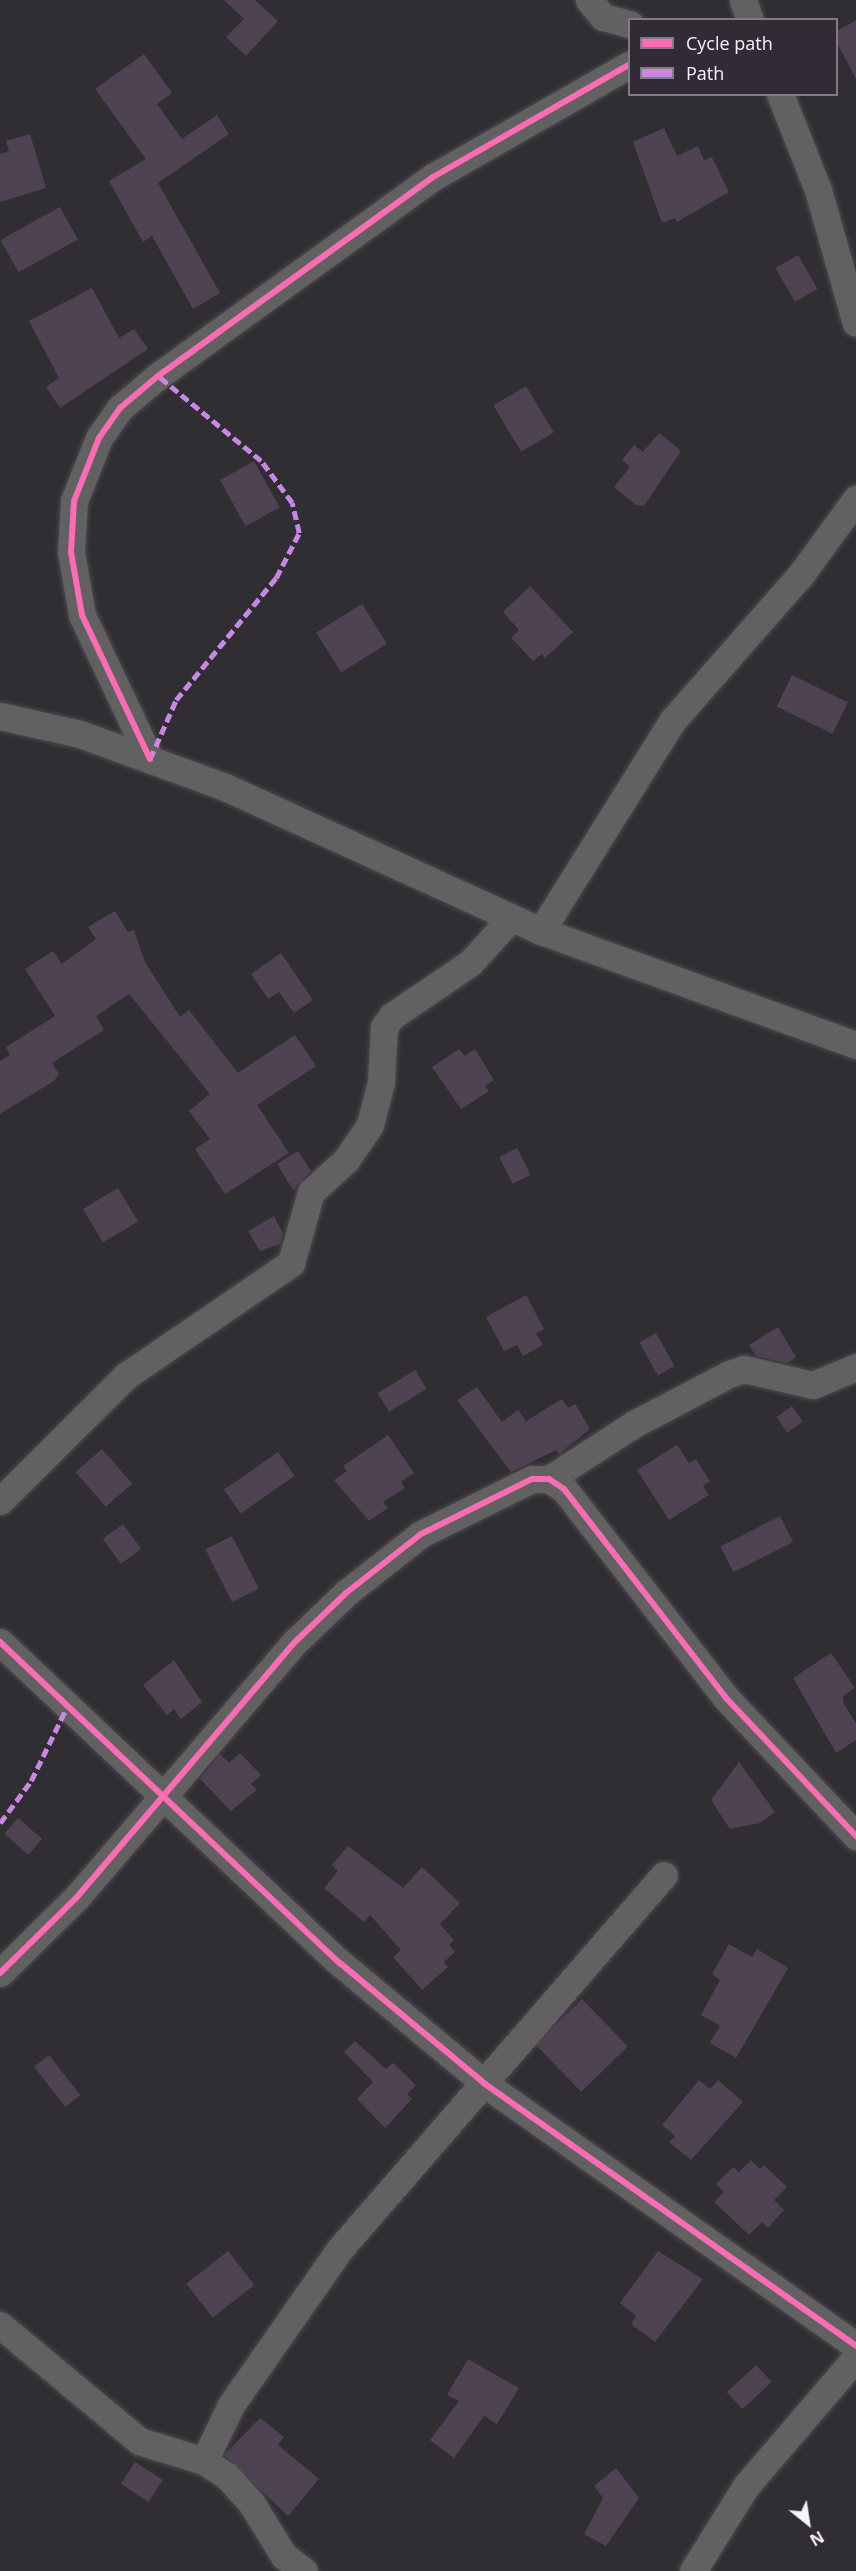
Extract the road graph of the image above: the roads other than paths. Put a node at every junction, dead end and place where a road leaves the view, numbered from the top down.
1 (589, 0) edge
2 (742, 0) edge
3 (749, 18) edge
4 (628, 23) edge
5 (628, 65) edge
6 (781, 96) edge
7 (856, 323) edge
8 (856, 499) edge
9 (0, 716) edge
10 (150, 759) junction
11 (511, 918) junction
12 (541, 931) junction
13 (856, 1045) edge
14 (856, 1367) edge
15 (549, 1479) junction
16 (0, 1502) edge
17 (0, 1642) edge
18 (166, 1797) junction
19 (856, 1836) edge
20 (664, 1875) dead end
21 (0, 1973) edge
22 (485, 2084) junction
23 (0, 2325) edge
24 (856, 2346) edge
25 (856, 2357) edge
26 (204, 2461) junction
27 (304, 2571) edge
28 (693, 2571) edge

1 - 4 street
2 - 3 street
5 - 10 street
6 - 7 street
8 - 12 street
9 - 10 street
10 - 11 street
11 - 12 street
11 - 16 street
12 - 13 street
14 - 15 street
15 - 18 street
15 - 19 street
17 - 18 street
18 - 21 street
18 - 22 street
20 - 22 street
22 - 24 street
22 - 26 street
23 - 26 street
25 - 28 street
26 - 27 street

